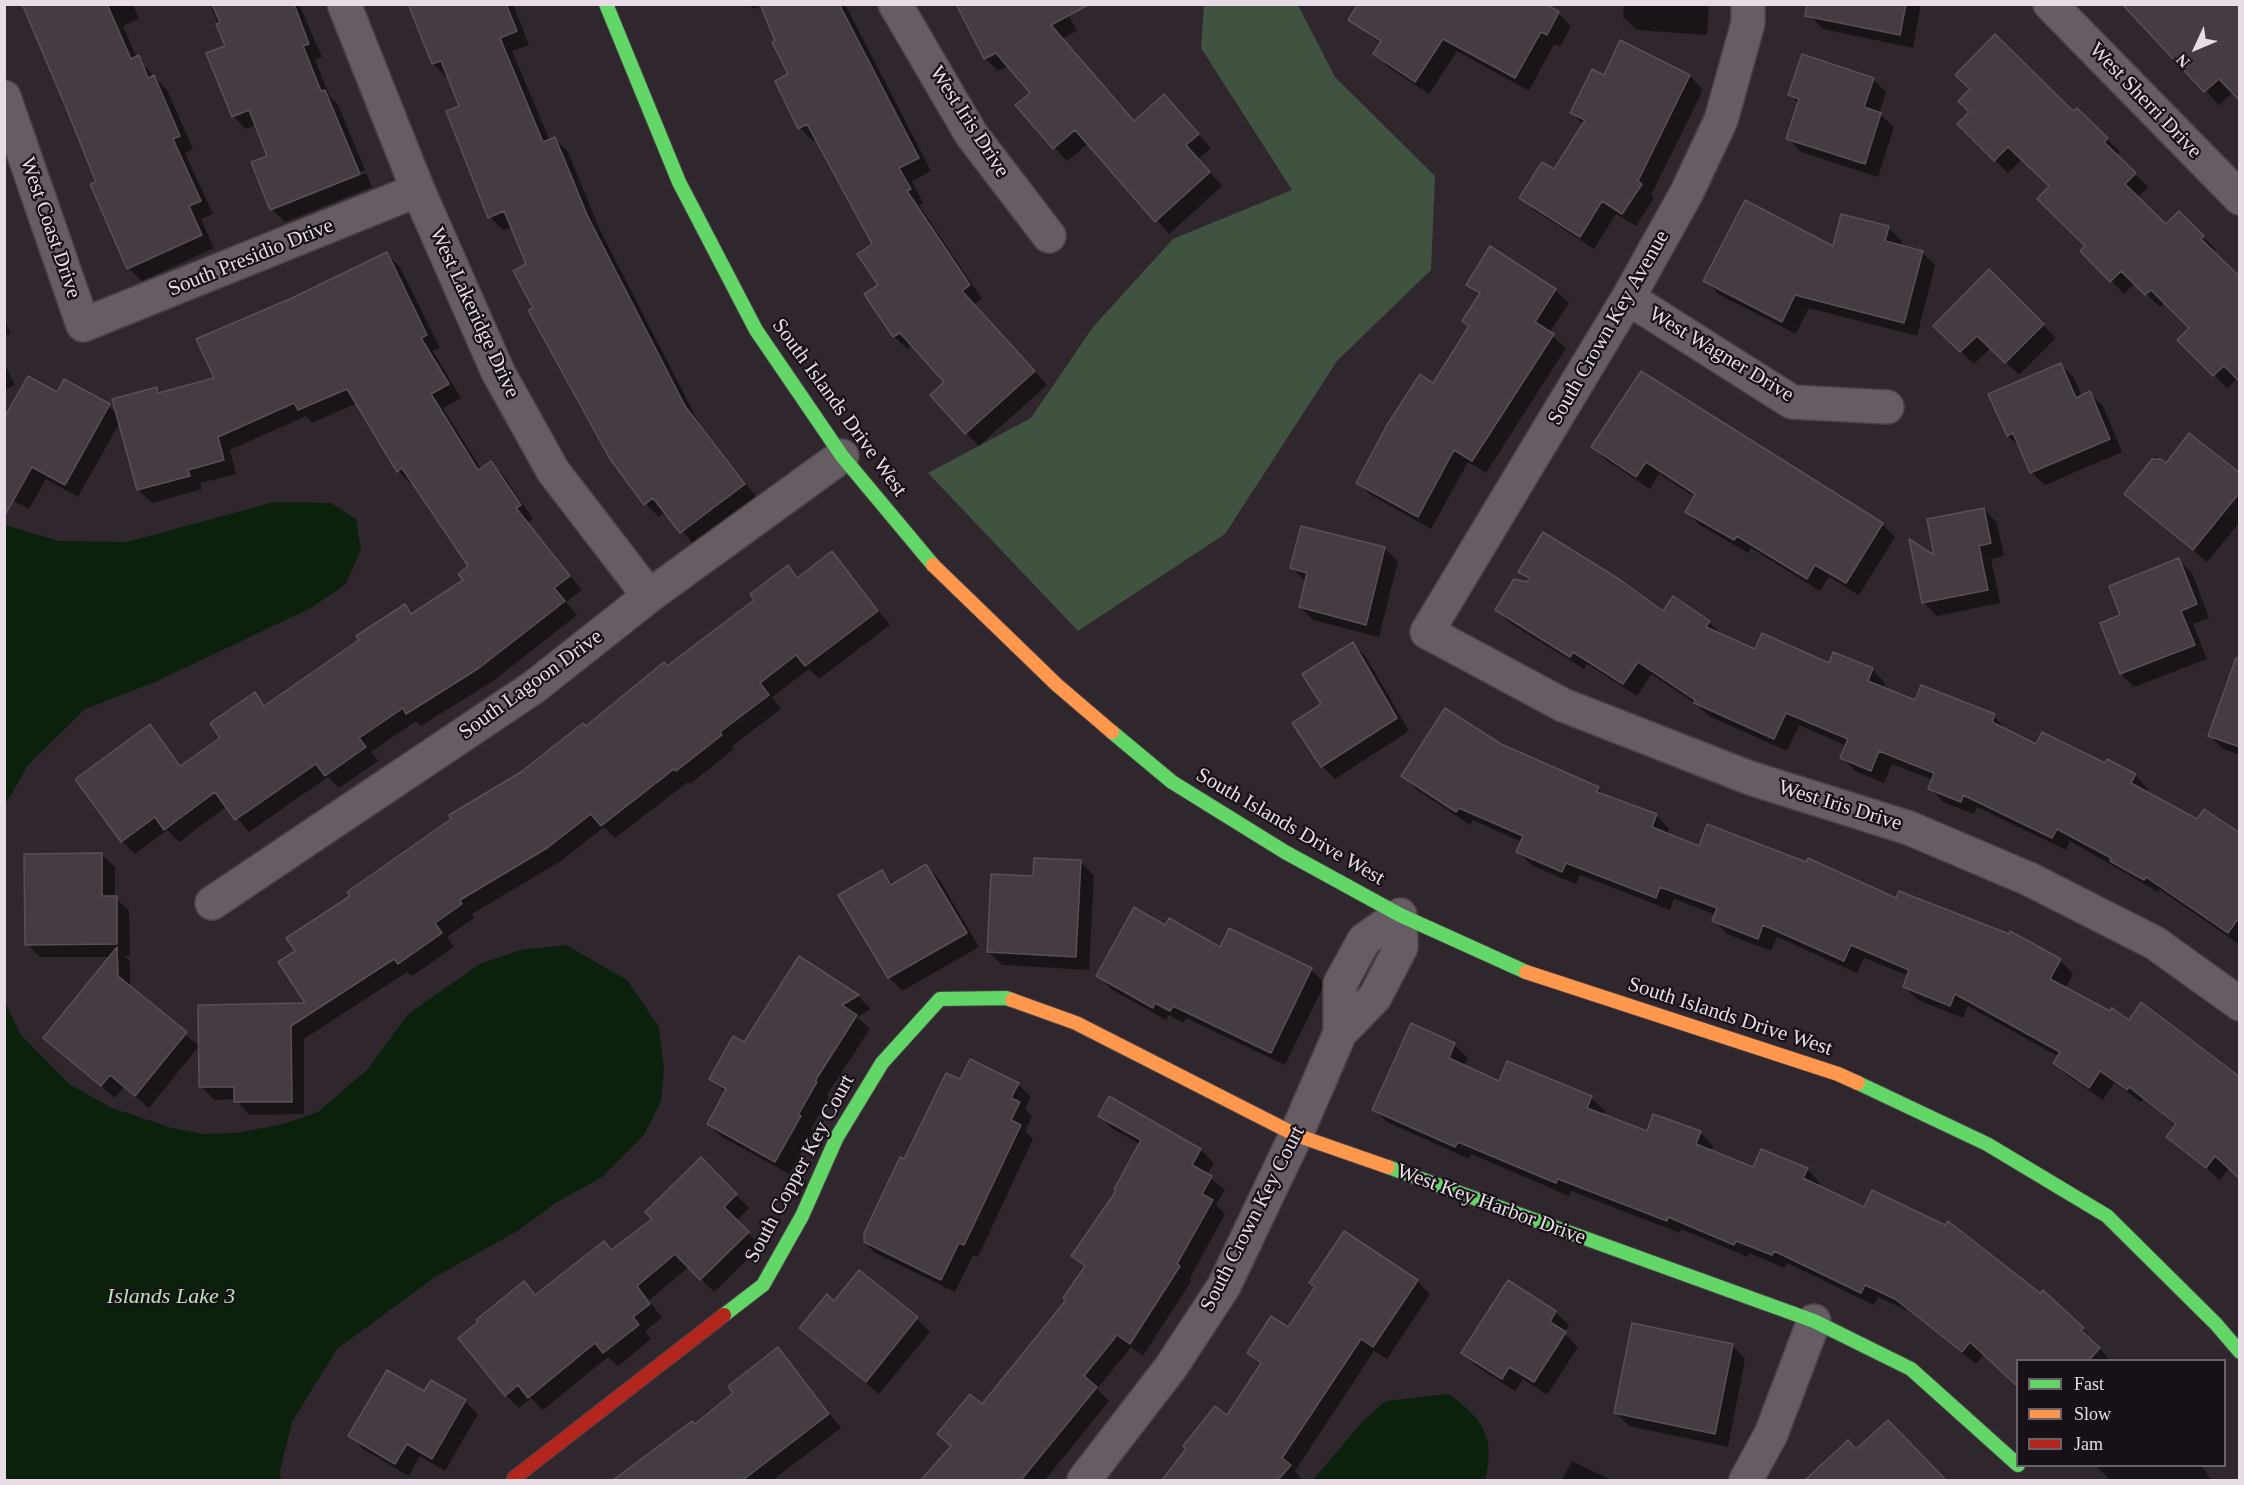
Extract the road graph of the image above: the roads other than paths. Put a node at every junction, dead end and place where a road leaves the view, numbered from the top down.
1 (344, 4) edge
2 (606, 4) edge
3 (895, 4) edge
4 (1748, 4) edge
5 (2050, 4) edge
6 (4, 97) edge
7 (418, 190) junction
8 (2240, 198) edge
9 (1049, 236) dead end
10 (1628, 298) junction
11 (83, 325) joint
12 (1887, 407) dead end
13 (842, 456) junction
14 (649, 596) junction
15 (1427, 632) joint
16 (212, 903) dead end
17 (1400, 915) junction
18 (940, 999) joint
19 (2240, 1004) edge
20 (1296, 1135) junction
21 (1814, 1321) junction
22 (2240, 1352) edge
23 (2016, 1463) edge
24 (2020, 1467) edge
25 (514, 1478) dead end
26 (1084, 1480) edge
27 (1746, 1480) edge
28 (2033, 1480) edge

1 - 7 street, West Lakeridge Drive
2 - 13 street, South Islands Drive West
3 - 9 street, West Iris Drive
4 - 10 street, South Crown Key Avenue
5 - 8 street, West Sherri Drive
6 - 11 street, West Coast Drive
7 - 11 street, South Presidio Drive
7 - 14 street, West Lakeridge Drive
10 - 12 street, West Wagner Drive
10 - 15 street, South Crown Key Avenue
13 - 14 street, South Lagoon Drive
13 - 17 street, South Islands Drive West
14 - 16 street, South Lagoon Drive
15 - 19 street, West Iris Drive
17 - 20 street, South Crown Key Court
17 - 22 street, South Islands Drive West
18 - 20 street, West Key Harbor Drive
18 - 25 street, South Copper Key Court
20 - 21 street, West Key Harbor Drive
20 - 26 street, South Crown Key Court
21 - 23 street, West Key Harbor Drive
21 - 27 street
24 - 28 street, West Key Harbor Drive

